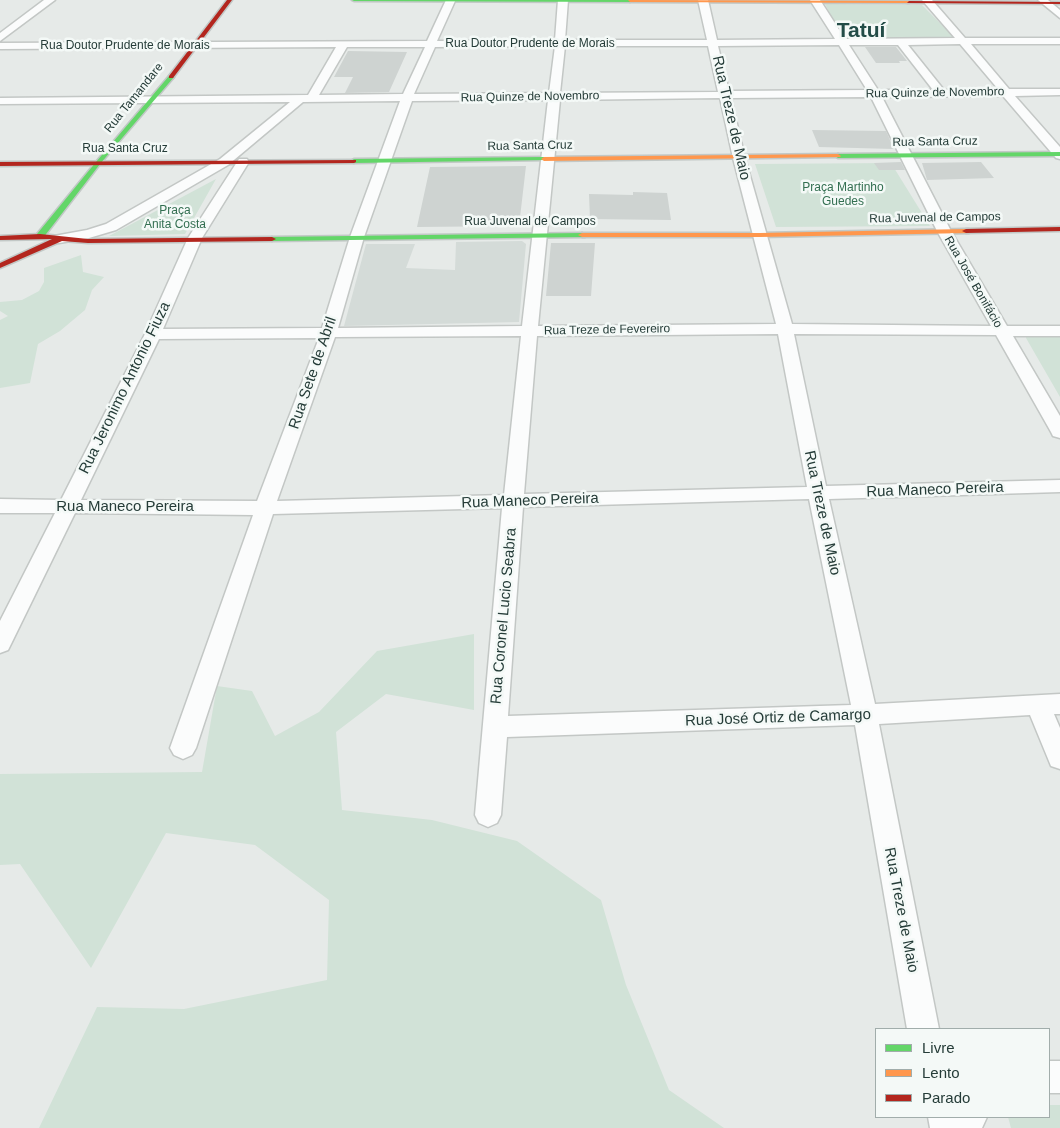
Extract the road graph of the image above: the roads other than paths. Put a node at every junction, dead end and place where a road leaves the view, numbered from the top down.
1 (50, 0) edge
2 (230, 0) edge
3 (354, 0) edge
4 (450, 0) edge
5 (703, 0) edge
6 (563, 1) edge
7 (816, 1) edge
8 (928, 1) edge
9 (1045, 2) edge
10 (1060, 3) edge
11 (1060, 15) edge
12 (0, 38) edge
13 (1060, 41) edge
14 (840, 42) junction
15 (898, 42) junction
16 (964, 42) junction
17 (714, 43) junction
18 (343, 45) junction
19 (430, 45) junction
20 (560, 45) junction
21 (0, 46) edge
22 (194, 46) junction
23 (1060, 92) edge
24 (937, 93) junction
25 (1005, 93) junction
26 (875, 94) junction
27 (726, 95) junction
28 (554, 96) junction
29 (407, 98) junction
30 (305, 99) junction
31 (153, 100) junction
32 (0, 102) edge
33 (1060, 154) edge
34 (908, 156) junction
35 (739, 158) junction
36 (548, 159) junction
37 (224, 162) junction
38 (243, 162) junction
39 (384, 162) junction
40 (98, 163) junction
41 (0, 164) edge
42 (1060, 229) edge
43 (944, 231) junction
44 (539, 235) junction
45 (760, 235) junction
46 (40, 236) junction
47 (357, 237) junction
48 (0, 238) edge
49 (195, 238) junction
50 (59, 239) junction
51 (0, 266) edge
52 (786, 329) junction
53 (1001, 330) junction
54 (531, 331) junction
55 (1060, 331) edge
56 (154, 334) junction
57 (328, 334) junction
58 (1060, 432) edge
59 (1060, 486) edge
60 (818, 493) junction
61 (513, 502) junction
62 (0, 506) edge
63 (68, 506) junction
64 (265, 508) junction
65 (0, 644) edge
66 (1049, 705) edge
67 (865, 715) junction
68 (495, 727) junction
69 (182, 748) dead end
70 (1060, 758) edge
71 (488, 815) dead end
72 (923, 1028) edge

1 - 12 street
2 - 22 main road, Rua Tamandare
3 - 4 main road
4 - 6 main road
4 - 19 street, Rua Sete de Abril
5 - 6 main road
5 - 7 main road
5 - 17 street, Rua Treze de Maio
6 - 20 street, Rua Coronel Lucio Seabra
7 - 8 main road
7 - 14 street, Rua José Bonifácio
8 - 9 main road
8 - 16 street
9 - 10 main road
9 - 11 street
13 - 16 street, Rua Doutor Prudente de Morais
14 - 15 street, Rua Doutor Prudente de Morais
14 - 17 street, Rua Doutor Prudente de Morais
14 - 26 street, Rua José Bonifácio
15 - 16 street, Rua Doutor Prudente de Morais
15 - 24 street
16 - 25 street
17 - 20 street, Rua Doutor Prudente de Morais
17 - 27 street, Rua Treze de Maio
18 - 19 street, Rua Doutor Prudente de Morais
18 - 22 street, Rua Doutor Prudente de Morais
18 - 30 street
19 - 20 street, Rua Doutor Prudente de Morais
19 - 29 street, Rua Sete de Abril
20 - 28 street, Rua Coronel Lucio Seabra
21 - 22 street, Rua Doutor Prudente de Morais
22 - 31 main road, Rua Tamandare
23 - 25 street, Rua Quinze de Novembro
24 - 25 street, Rua Quinze de Novembro
24 - 26 street, Rua Quinze de Novembro
25 - 33 street
26 - 27 street, Rua Quinze de Novembro
26 - 34 street, Rua José Bonifácio
27 - 28 street, Rua Quinze de Novembro
27 - 35 street, Rua Treze de Maio
28 - 29 street, Rua Quinze de Novembro
28 - 36 street, Rua Coronel Lucio Seabra
29 - 30 street, Rua Quinze de Novembro
29 - 39 street, Rua Sete de Abril
30 - 31 street, Rua Quinze de Novembro
30 - 37 street
31 - 32 street, Rua Quinze de Novembro
31 - 40 main road, Rua Tamandare
33 - 34 main road, Rua Santa Cruz
34 - 35 main road, Rua Santa Cruz
34 - 43 street, Rua José Bonifácio
35 - 36 main road, Rua Santa Cruz
35 - 45 street, Rua Treze de Maio
36 - 39 main road, Rua Santa Cruz
36 - 44 street, Rua Coronel Lucio Seabra
37 - 38 main road, Rua Santa Cruz
37 - 40 main road, Rua Santa Cruz
37 - 50 street
38 - 39 main road, Rua Santa Cruz
38 - 49 street, Rua Jeronimo Antonio Fiuza
39 - 47 street, Rua Sete de Abril
40 - 41 main road, Rua Santa Cruz
40 - 46 main road, Rua Tamandare
42 - 43 main road, Rua Juvenal de Campos
43 - 45 main road, Rua Juvenal de Campos
43 - 53 street, Rua José Bonifácio
44 - 45 main road, Rua Juvenal de Campos
44 - 47 main road, Rua Juvenal de Campos
44 - 54 street, Rua Coronel Lucio Seabra
45 - 52 street, Rua Treze de Maio
46 - 48 main road, Rua Juvenal de Campos
46 - 50 main road, Rua Juvenal de Campos
47 - 49 main road, Rua Juvenal de Campos
47 - 57 street, Rua Sete de Abril
49 - 50 main road, Rua Juvenal de Campos
49 - 56 street, Rua Jeronimo Antonio Fiuza
50 - 51 main road
52 - 53 street, Rua Treze de Fevereiro
52 - 54 street, Rua Treze de Fevereiro
52 - 60 street, Rua Treze de Maio
53 - 55 street, Rua Treze de Fevereiro
53 - 58 street, Rua José Bonifácio
54 - 57 street, Rua Treze de Fevereiro
54 - 61 street, Rua Coronel Lucio Seabra
56 - 57 street, Rua Treze de Fevereiro
56 - 63 street, Rua Jeronimo Antonio Fiuza
57 - 64 street, Rua Sete de Abril
59 - 60 street, Rua Maneco Pereira
60 - 61 street, Rua Maneco Pereira
60 - 67 street, Rua Treze de Maio
61 - 64 street, Rua Maneco Pereira
61 - 68 street, Rua Coronel Lucio Seabra
62 - 63 street, Rua Maneco Pereira
63 - 64 street, Rua Maneco Pereira
63 - 65 street, Rua Jeronimo Antonio Fiuza
64 - 69 street, Rua Sete de Abril
66 - 67 street, Rua José Ortiz de Camargo
66 - 70 street
67 - 68 street, Rua José Ortiz de Camargo
67 - 72 street, Rua Treze de Maio
68 - 71 street, Rua Coronel Lucio Seabra

